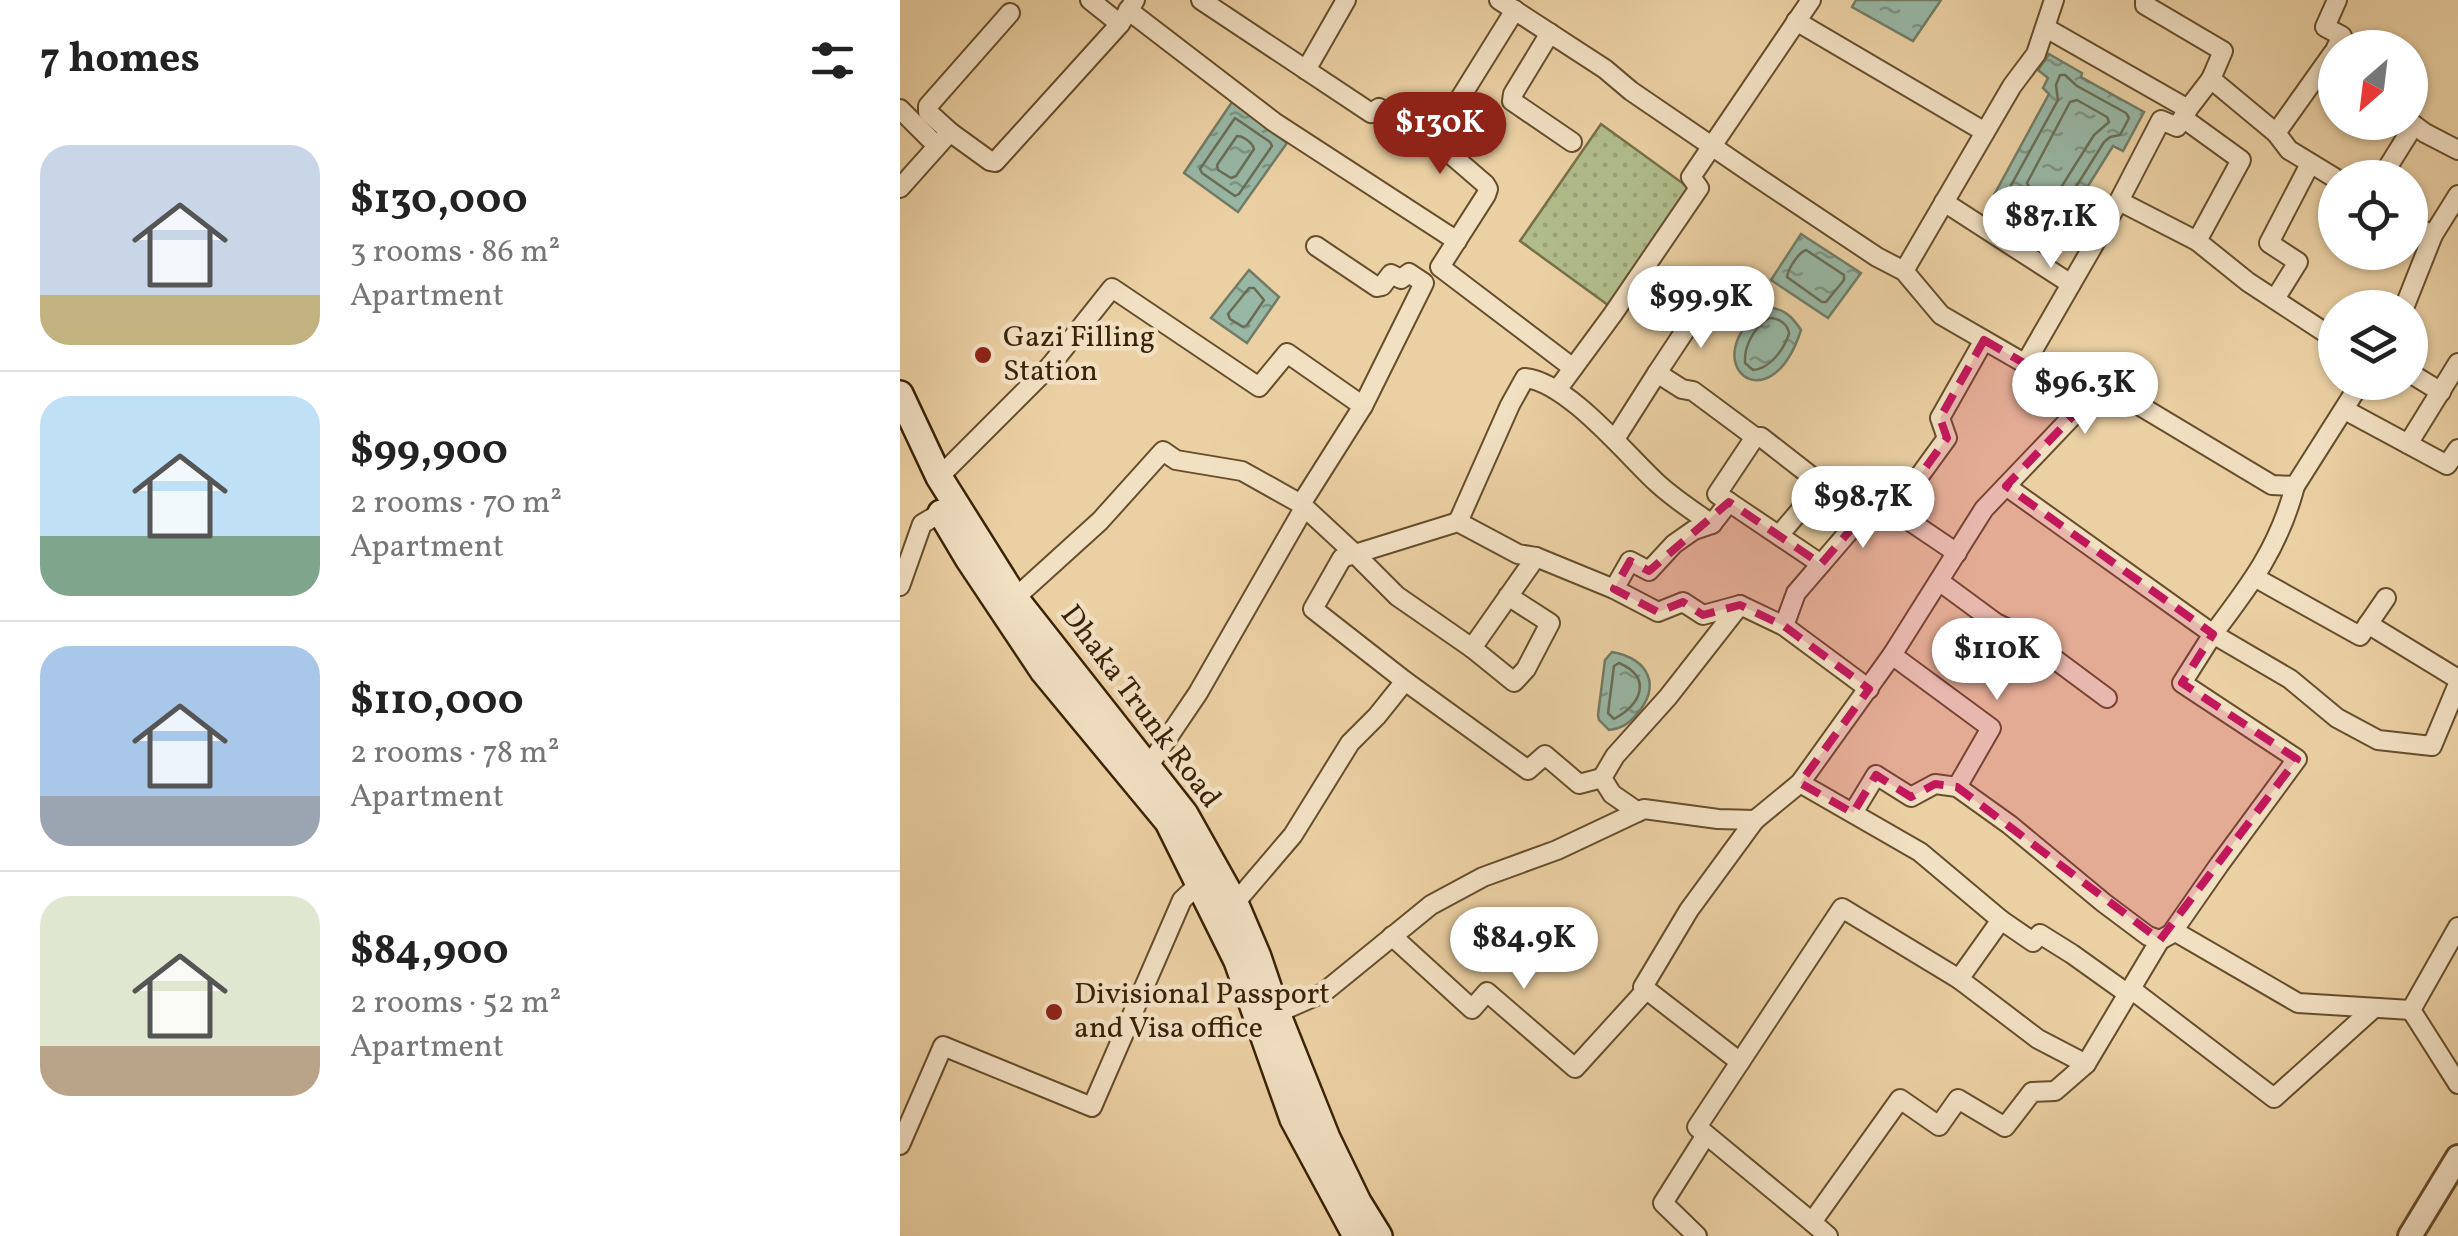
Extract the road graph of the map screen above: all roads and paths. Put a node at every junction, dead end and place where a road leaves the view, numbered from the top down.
1 (1090, 0) edge
2 (1202, 0) edge
3 (1346, 0) edge
4 (1811, 0) edge
5 (2054, 0) edge
6 (2146, 0) edge
7 (2337, 0) edge
8 (1509, 4) edge
9 (1128, 11) edge
10 (1010, 13) dead end
11 (1796, 21) junction
12 (2046, 28) junction
13 (2330, 30) edge
14 (1550, 33) junction
15 (1306, 70) junction
16 (2318, 75) edge
17 (2211, 79) junction
18 (900, 109) edge
19 (2185, 114) junction
20 (1984, 132) junction
21 (2428, 132) edge
22 (2276, 134) junction
23 (943, 139) junction
24 (1434, 140) junction
25 (1572, 142) dead end
26 (1712, 148) junction
27 (2458, 150) edge
28 (2310, 164) junction
29 (2318, 168) edge
30 (900, 188) edge
31 (2458, 194) edge
32 (2119, 201) junction
33 (1944, 202) junction
34 (2428, 233) edge
35 (2433, 235) junction
36 (1457, 240) junction
37 (2197, 241) junction
38 (1316, 246) dead end
39 (1904, 271) junction
40 (2071, 284) junction
41 (2411, 290) edge
42 (2274, 299) junction
43 (1704, 302) dead end
44 (2318, 328) edge
45 (1984, 340) junction
46 (2026, 364) junction
47 (2458, 364) edge
48 (1573, 368) junction
49 (1657, 374) junction
50 (2448, 389) edge
51 (1557, 390) junction
52 (900, 394) edge
53 (2088, 400) junction
54 (2351, 400) edge
55 (1362, 406) junction
56 (2345, 410) junction
57 (900, 435) edge
58 (1755, 437) junction
59 (1615, 440) junction
60 (2408, 444) junction
61 (2454, 462) edge
62 (939, 477) junction
63 (2006, 486) junction
64 (2295, 486) junction
65 (1730, 502) junction
66 (1302, 506) junction
67 (948, 508) junction
68 (1894, 511) junction
69 (1458, 522) junction
70 (1712, 524) junction
71 (1780, 534) junction
72 (1355, 554) junction
73 (1956, 554) junction
74 (1536, 557) junction
75 (1821, 564) junction
76 (2256, 578) junction
77 (1939, 581) junction
78 (900, 586) edge
79 (1614, 589) junction
80 (1508, 596) junction
81 (1015, 598) junction
82 (2386, 598) dead end
83 (1740, 606) junction
84 (2368, 624) junction
85 (1784, 626) junction
86 (2214, 634) junction
87 (1472, 648) junction
88 (1892, 655) junction
89 (1405, 681) junction
90 (2458, 681) edge
91 (1869, 689) junction
92 (2107, 698) dead end
93 (1148, 767) junction
94 (1602, 778) junction
95 (1800, 782) junction
96 (1958, 787) junction
97 (1638, 812) junction
98 (1853, 814) junction
99 (1755, 820) junction
100 (1199, 884) junction
101 (1235, 903) junction
102 (2000, 920) junction
103 (2458, 927) edge
104 (1392, 936) junction
105 (2167, 936) junction
106 (1959, 979) junction
107 (1646, 990) junction
108 (2130, 991) junction
109 (2374, 1008) junction
110 (2411, 1010) junction
111 (1277, 1013) junction
112 (1740, 1062) junction
113 (2086, 1064) junction
114 (2458, 1084) edge
115 (1706, 1135) junction
116 (900, 1145) edge
117 (2458, 1157) edge
118 (1812, 1222) junction
119 (1356, 1236) edge
120 (1379, 1236) edge
121 (1697, 1236) edge
122 (1828, 1236) edge
123 (2410, 1236) edge

1 - 9 street
2 - 15 street
3 - 15 street
4 - 11 street
5 - 12 street
6 - 17 street
7 - 13 street
8 - 14 street
8 - 24 street
9 - 23 street
9 - 36 street
10 - 23 street
11 - 20 street
11 - 26 street
12 - 19 street
12 - 20 street
14 - 25 street
14 - 26 street
15 - 24 street
16 - 22 street
17 - 19 street
17 - 22 street
18 - 23 street
19 - 32 street
19 - 37 street
20 - 33 street
21 - 27 street
22 - 28 street
23 - 30 street
24 - 36 street
26 - 39 street
26 - 48 street
28 - 29 street
28 - 42 street
31 - 35 street
32 - 37 street
32 - 40 street
33 - 39 street
33 - 40 street
34 - 35 street
35 - 41 street
36 - 48 street
37 - 42 street
38 - 55 street
39 - 45 street
40 - 46 street
42 - 44 street
43 - 49 street
45 - 46 street
45 - 68 street
46 - 53 street
47 - 50 street
48 - 51 street
49 - 58 street
49 - 59 street
50 - 60 street
51 - 59 street
51 - 69 street
52 - 62 main road, Dhaka Trunk Road
53 - 63 street
53 - 64 street
54 - 56 street
55 - 62 street
55 - 66 street
56 - 60 street
56 - 64 street
57 - 67 main road, Dhaka Trunk Road
58 - 65 street
58 - 71 street
59 - 70 street
60 - 61 street
62 - 67 main road, Dhaka Trunk Road
63 - 73 street
63 - 86 street
64 - 76 street
65 - 70 street
65 - 71 street
66 - 72 street
66 - 81 street
66 - 93 street
67 - 78 street
67 - 81 main road, Dhaka Trunk Road
67 - 100 main road, Dhaka Trunk Road
68 - 73 street
68 - 75 street
69 - 72 street
69 - 74 street
70 - 79 street
71 - 75 street
72 - 87 street
72 - 89 street
73 - 77 street
74 - 79 street
74 - 80 street
75 - 85 street
76 - 84 street
76 - 86 street
77 - 88 street
77 - 92 street
79 - 83 street
80 - 87 street
80 - 87 street
81 - 93 main road, Dhaka Trunk Road
82 - 84 street
83 - 85 street
83 - 94 street
84 - 90 street
85 - 91 street
86 - 90 street
86 - 105 street
88 - 91 street
88 - 96 street
89 - 94 street
89 - 101 street
91 - 95 street
93 - 101 main road, Dhaka Trunk Road
94 - 97 street
95 - 98 street
95 - 99 street
96 - 98 street
96 - 105 street
97 - 99 street
97 - 104 street
98 - 102 street
99 - 107 street
100 - 116 street
100 - 119 main road, Dhaka Trunk Road
101 - 111 main road, Dhaka Trunk Road
102 - 106 street
102 - 108 street
103 - 110 street
104 - 107 street
104 - 111 street
105 - 108 street
105 - 109 street
106 - 112 street
106 - 113 street
107 - 112 street
108 - 109 street
108 - 113 street
109 - 110 street
110 - 114 street
111 - 120 main road, Dhaka Trunk Road
112 - 115 street
113 - 118 street
115 - 118 street
115 - 121 street
117 - 123 street
118 - 122 street

